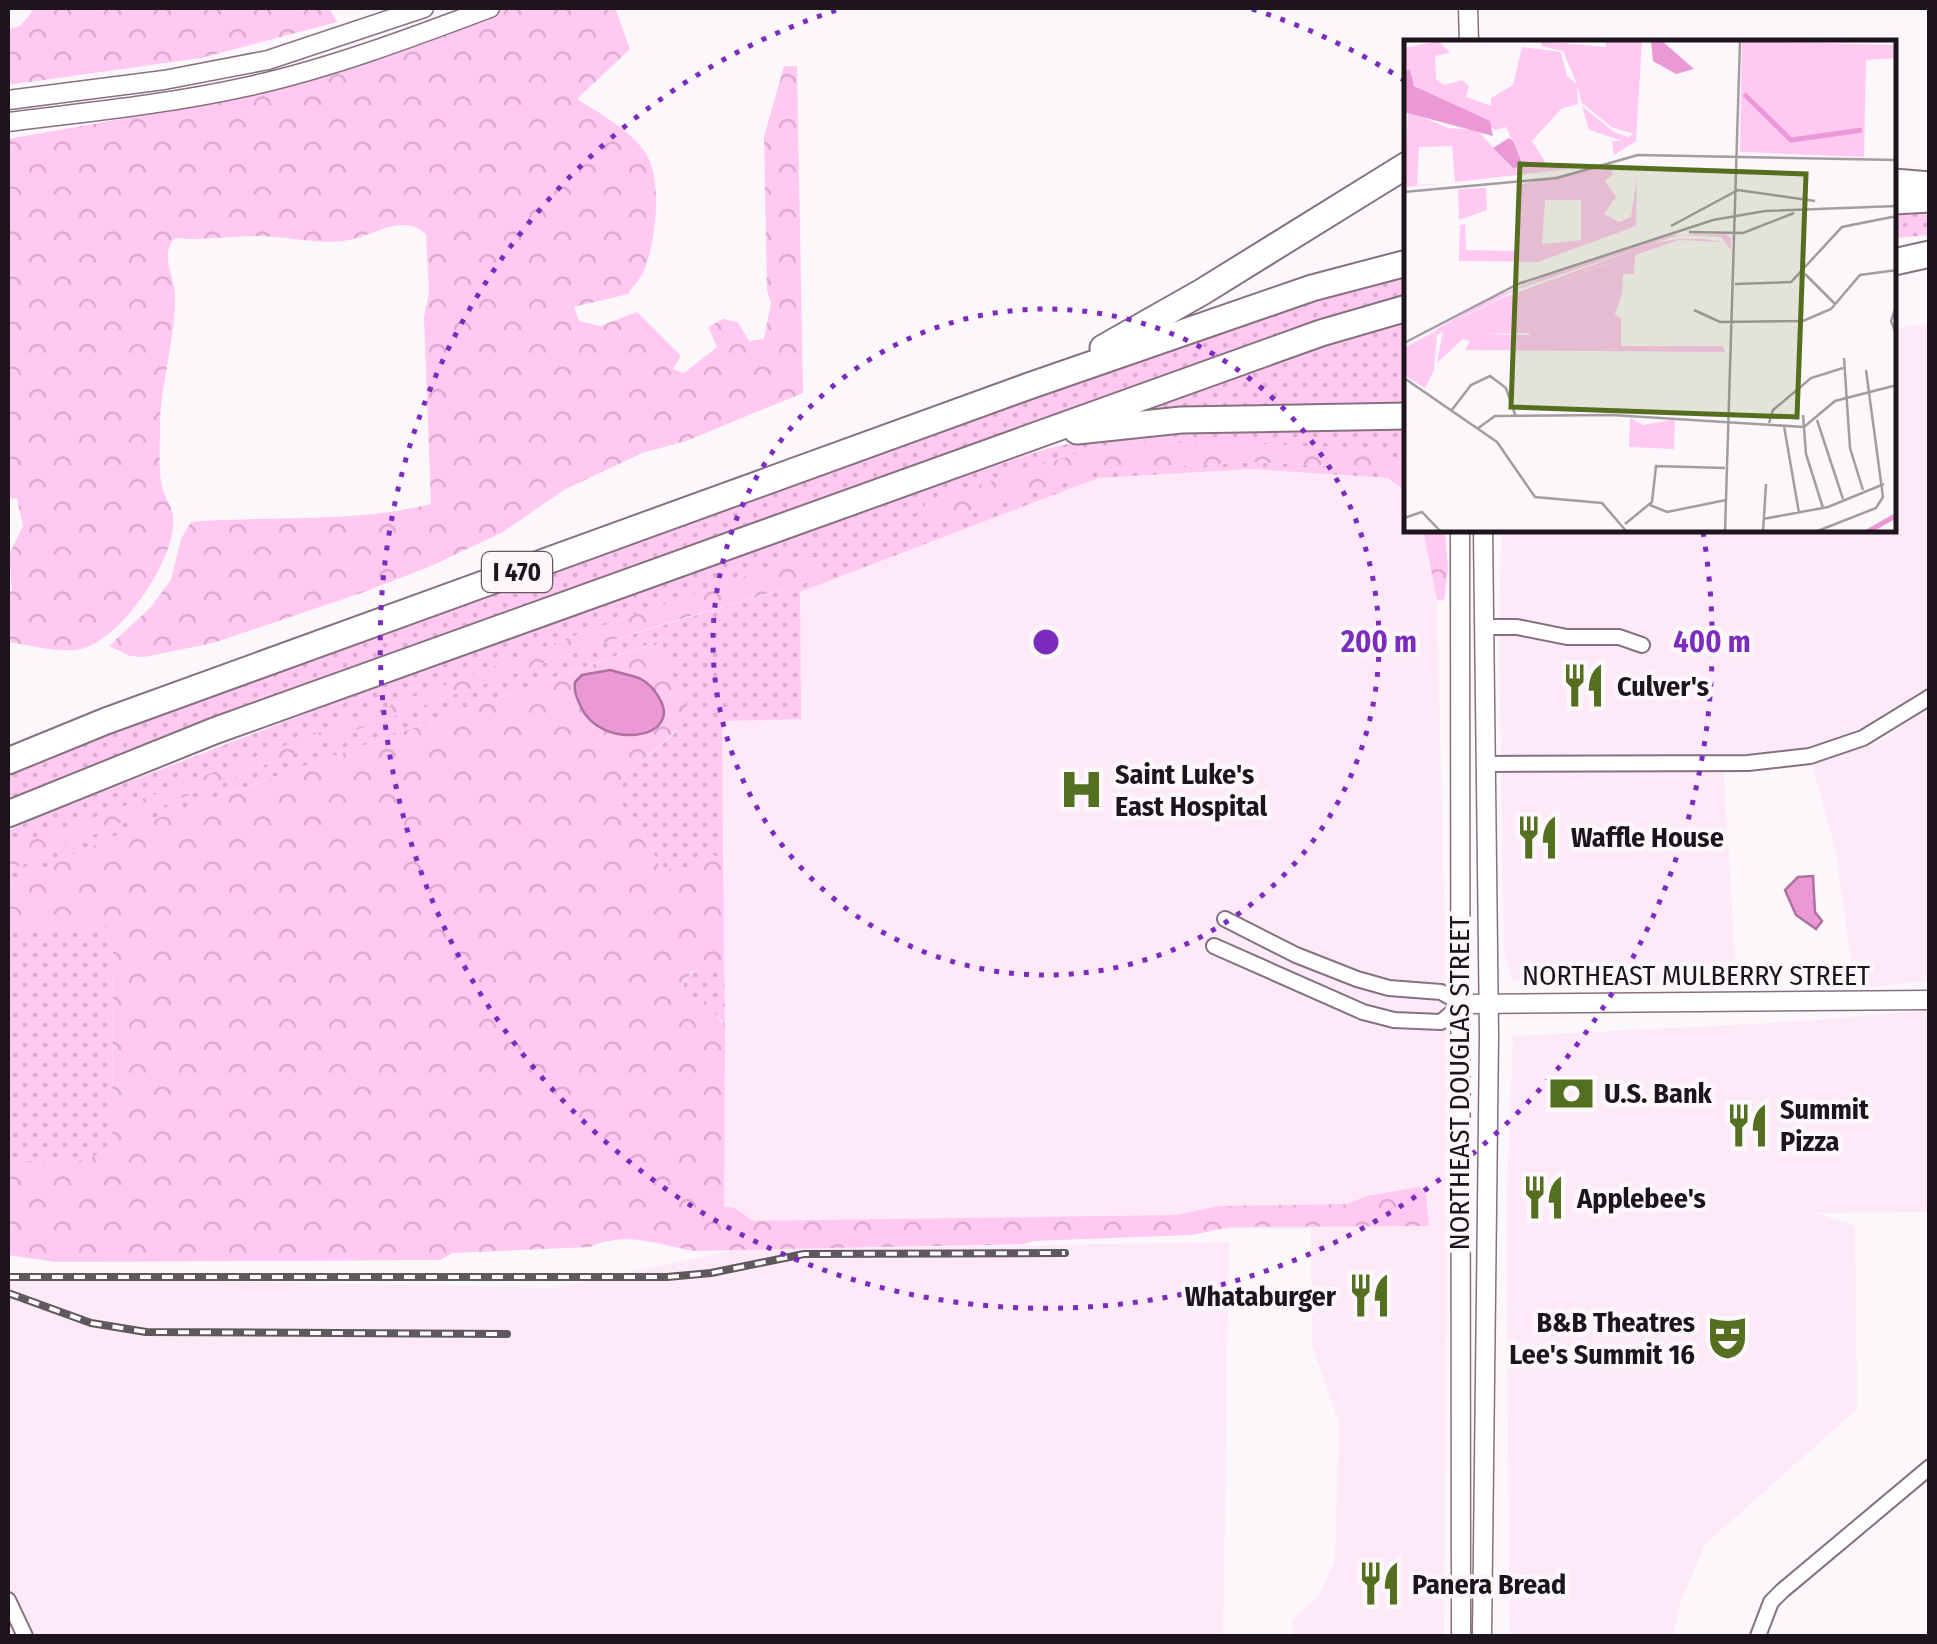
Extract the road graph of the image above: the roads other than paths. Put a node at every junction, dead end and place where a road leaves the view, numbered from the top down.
1 (424, 8) edge
2 (490, 8) edge
3 (1468, 8) edge
4 (1469, 40) edge
5 (8, 100) edge
6 (8, 122) edge
7 (1404, 167) edge
8 (1897, 182) edge
9 (1930, 184) edge
10 (1930, 198) edge
11 (1897, 201) edge
12 (1930, 242) edge
13 (1897, 244) edge
14 (1930, 254) edge
15 (1897, 261) edge
16 (1404, 263) edge
17 (1404, 309) edge
18 (1029, 386) junction
19 (1404, 416) edge
20 (990, 451) junction
21 (1460, 532) edge
22 (1483, 532) edge
23 (1483, 627) junction
24 (1642, 645) dead end
25 (1930, 697) edge
26 (8, 761) edge
27 (1485, 764) junction
28 (8, 814) edge
29 (1225, 919) dead end
30 (1214, 946) dead end
31 (1930, 1000) edge
32 (1462, 1004) junction
33 (1488, 1004) junction
34 (1930, 1468) edge
35 (8, 1600) edge
36 (26, 1636) edge
37 (1461, 1636) edge
38 (1482, 1636) edge
39 (1758, 1636) edge

1 - 5 main road
2 - 6 main road
3 - 4 main road
7 - 18 highway
8 - 9 highway
10 - 11 highway
12 - 13 highway
14 - 15 highway
16 - 18 highway, I 470
17 - 20 highway, I 470
18 - 26 highway, I 470
19 - 20 highway
20 - 28 highway, I 470
21 - 32 main road, NORTHEAST DOUGLAS STREET
22 - 23 main road, NORTHEAST DOUGLAS STREET
23 - 24 street
23 - 27 main road, NORTHEAST DOUGLAS STREET
25 - 27 street
27 - 33 main road, NORTHEAST DOUGLAS STREET
29 - 32 street
30 - 32 street
31 - 33 main road, NORTHEAST MULBERRY STREET
32 - 33 main road, NORTHEAST MULBERRY STREET
32 - 37 main road, NORTHEAST DOUGLAS STREET
33 - 38 main road, NORTHEAST DOUGLAS STREET
34 - 39 street
35 - 36 street

